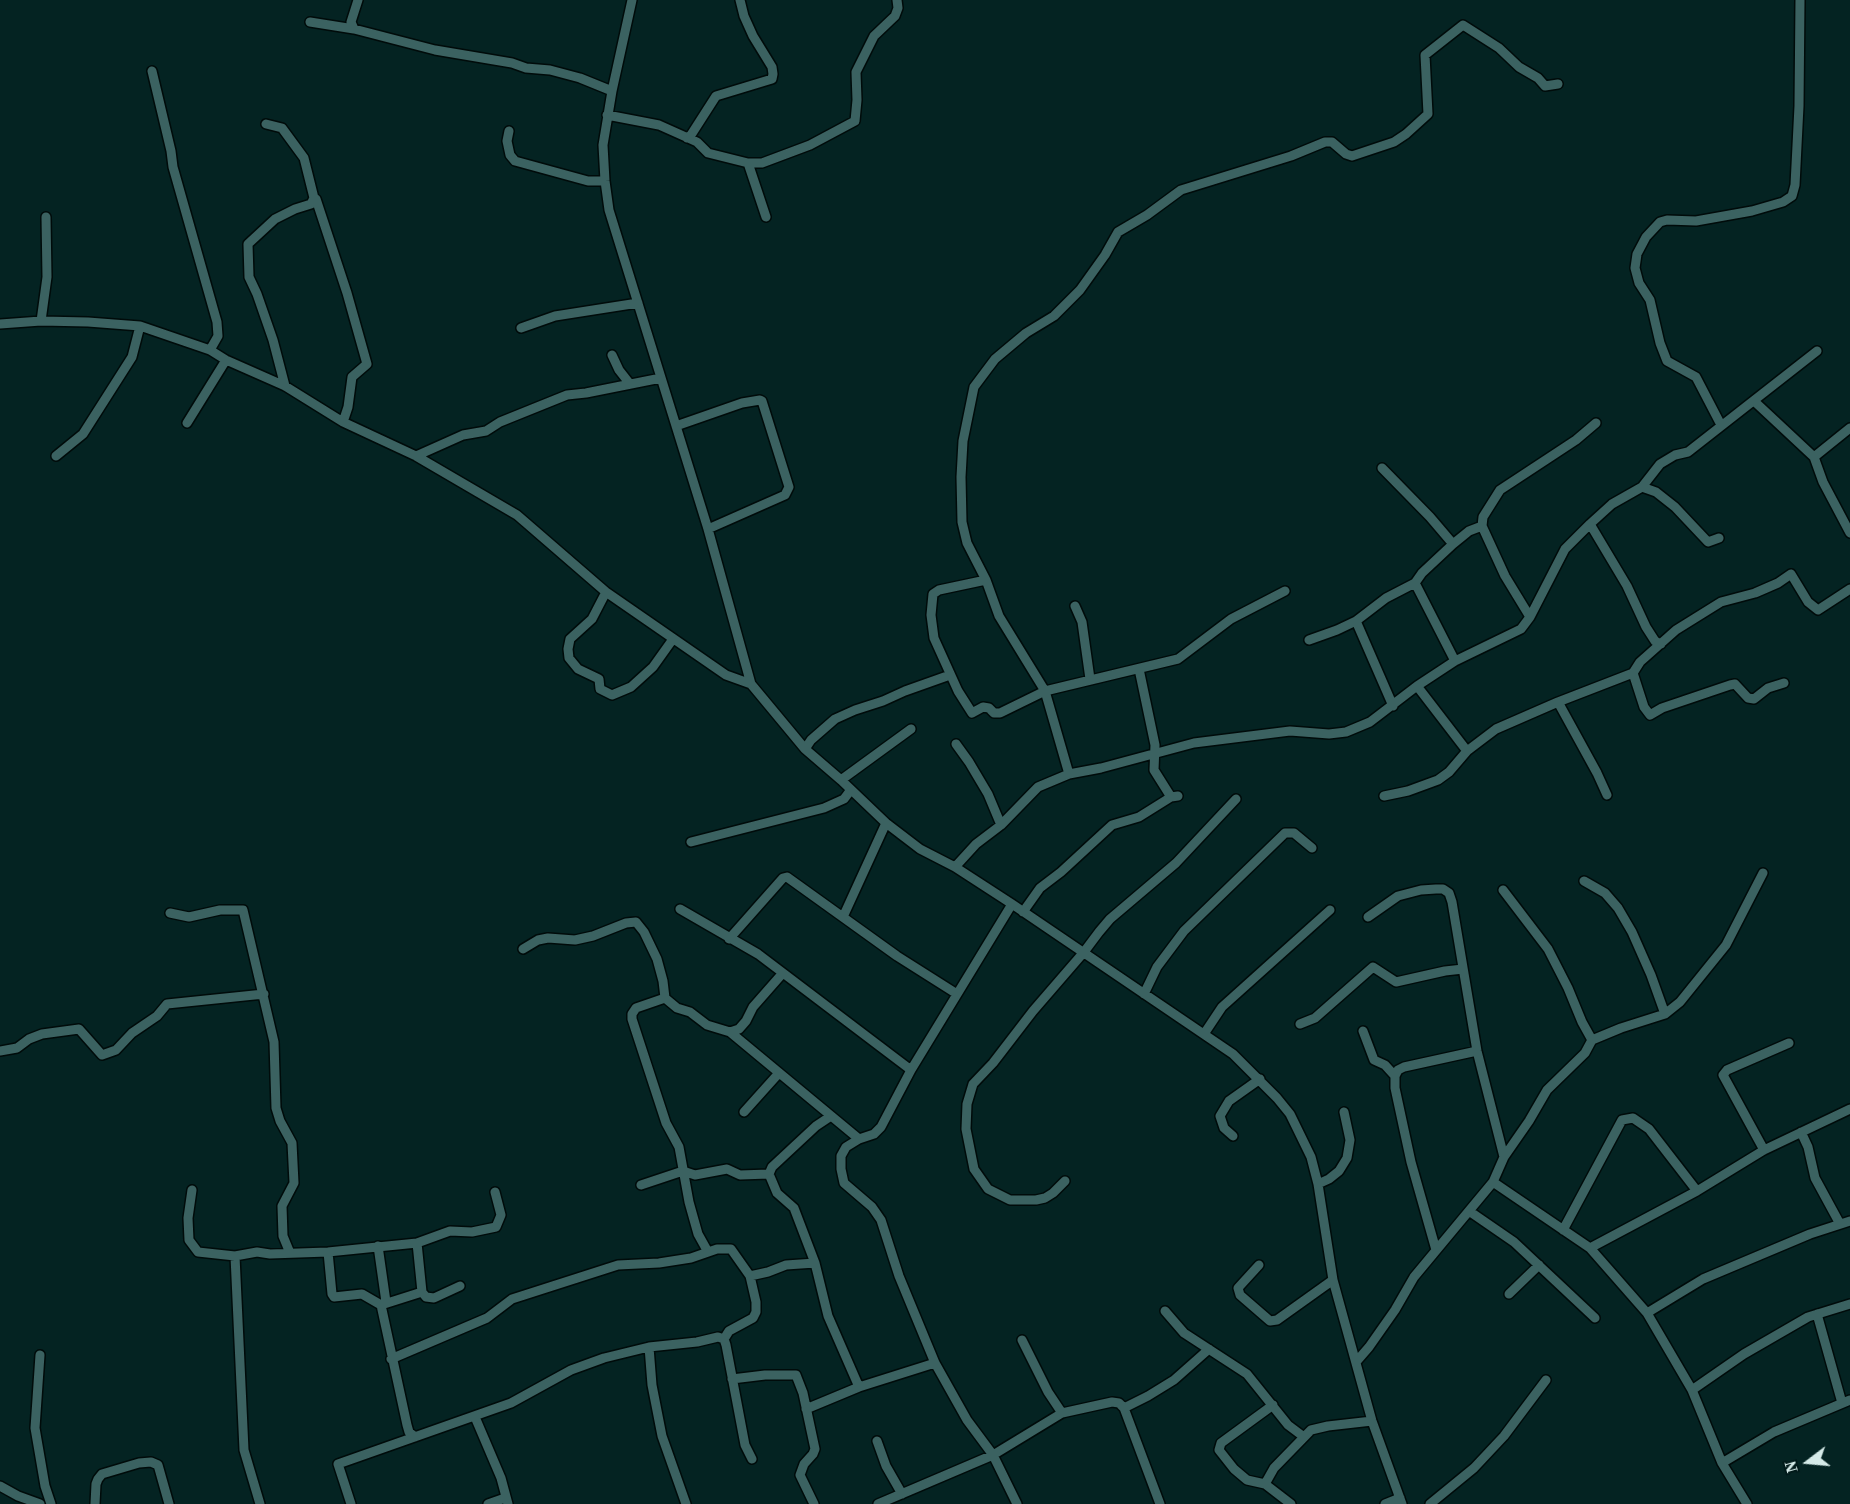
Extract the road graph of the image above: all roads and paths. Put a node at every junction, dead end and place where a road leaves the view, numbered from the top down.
1 (358, 0) edge
2 (632, 0) edge
3 (740, 0) edge
4 (897, 0) edge
5 (1800, 0) edge
6 (310, 22) dead end
7 (354, 29) junction
8 (152, 71) dead end
9 (1558, 84) dead end
10 (612, 91) junction
11 (607, 115) junction
12 (266, 124) dead end
13 (509, 130) dead end
14 (687, 138) junction
15 (748, 163) junction
16 (604, 181) junction
17 (314, 198) junction
18 (46, 217) dead end
19 (765, 217) dead end
20 (638, 303) junction
21 (41, 321) junction
22 (0, 324) edge
23 (140, 327) junction
24 (521, 328) dead end
25 (210, 350) junction
26 (1816, 351) dead end
27 (612, 355) dead end
28 (226, 360) junction
29 (661, 378) junction
30 (630, 384) junction
31 (285, 386) junction
32 (1754, 401) junction
33 (343, 422) junction
34 (187, 423) dead end
35 (1596, 423) dead end
36 (1721, 425) junction
37 (676, 426) junction
38 (1850, 428) edge
39 (56, 456) dead end
40 (416, 456) junction
41 (1814, 457) junction
42 (1382, 468) dead end
43 (1642, 487) junction
44 (1590, 524) junction
45 (1482, 526) junction
46 (708, 529) junction
47 (1850, 533) edge
48 (1719, 538) dead end
49 (1453, 544) junction
50 (986, 580) junction
51 (1415, 583) junction
52 (1850, 589) edge
53 (1285, 591) dead end
54 (606, 592) junction
55 (1075, 606) dead end
56 (1530, 617) junction
57 (1356, 621) junction
58 (673, 639) junction
59 (1309, 640) dead end
60 (1662, 644) junction
61 (1455, 661) junction
62 (1139, 669) junction
63 (1633, 674) junction
64 (950, 675) junction
65 (1090, 679) junction
66 (1784, 682) dead end
67 (751, 684) junction
68 (1417, 686) junction
69 (1045, 691) junction
70 (1557, 702) junction
71 (1393, 706) junction
72 (911, 729) dead end
73 (956, 744) dead end
74 (805, 749) junction
75 (1467, 751) junction
76 (1154, 755) junction
77 (1069, 774) junction
78 (841, 780) junction
79 (850, 791) junction
80 (1607, 795) dead end
81 (1384, 796) dead end
82 (1236, 799) dead end
83 (886, 823) junction
84 (1001, 825) junction
85 (691, 842) dead end
86 (1312, 848) dead end
87 (955, 867) junction
88 (1763, 873) dead end
89 (1584, 881) dead end
90 (1503, 890) dead end
91 (1012, 904) junction
92 (680, 909) dead end
93 (1330, 910) dead end
94 (1023, 912) junction
95 (170, 913) dead end
96 (843, 917) junction
97 (1368, 917) dead end
98 (729, 939) junction
99 (523, 949) dead end
100 (1084, 952) junction
101 (1463, 969) junction
102 (782, 974) junction
103 (264, 994) junction
104 (957, 994) junction
105 (1144, 994) junction
106 (665, 998) junction
107 (1665, 1014) junction
108 (1300, 1024) dead end
109 (1363, 1031) dead end
110 (730, 1032) junction
111 (1204, 1034) junction
112 (1592, 1040) junction
113 (1789, 1043) dead end
114 (0, 1051) edge
115 (1477, 1051) junction
116 (911, 1070) junction
117 (778, 1073) junction
118 (1395, 1076) junction
119 (1260, 1079) junction
120 (1850, 1109) edge
121 (744, 1112) dead end
122 (1344, 1112) dead end
123 (831, 1116) junction
124 (1801, 1132) junction
125 (1233, 1136) dead end
126 (859, 1139) junction
127 (1764, 1150) junction
128 (1504, 1157) junction
129 (683, 1171) junction
130 (769, 1174) junction
131 (1065, 1180) dead end
132 (1493, 1182) junction
133 (1318, 1184) junction
134 (641, 1185) dead end
135 (192, 1190) dead end
136 (1697, 1191) junction
137 (495, 1192) dead end
138 (1469, 1211) junction
139 (1850, 1221) edge
140 (1840, 1224) junction
141 (1563, 1230) junction
142 (417, 1243) junction
143 (378, 1246) junction
144 (1590, 1248) junction
145 (1436, 1250) junction
146 (328, 1252) junction
147 (708, 1252) junction
148 (290, 1253) junction
149 (236, 1256) junction
150 (815, 1263) junction
151 (1258, 1265) dead end
152 (1539, 1265) junction
153 (750, 1276) junction
154 (1333, 1280) junction
155 (460, 1286) dead end
156 (422, 1292) junction
157 (1509, 1294) dead end
158 (383, 1304) junction
159 (1850, 1304) edge
160 (1165, 1311) dead end
161 (1647, 1313) junction
162 (1817, 1314) junction
163 (1595, 1318) dead end
164 (724, 1339) junction
165 (1022, 1340) dead end
166 (649, 1347) junction
167 (1209, 1349) junction
168 (40, 1355) dead end
169 (391, 1359) junction
170 (1356, 1362) junction
171 (935, 1363) junction
172 (732, 1379) junction
173 (1546, 1380) dead end
174 (859, 1387) junction
175 (1692, 1390) junction
176 (1846, 1401) edge
177 (1273, 1406) junction
178 (1124, 1408) junction
179 (806, 1409) junction
180 (1062, 1413) junction
181 (475, 1417) junction
182 (1372, 1421) junction
183 (414, 1437) junction
184 (1304, 1437) junction
185 (877, 1441) dead end
186 (993, 1455) junction
187 (752, 1459) dead end
188 (1722, 1462) junction
189 (1265, 1484) junction
190 (0, 1486) edge
191 (902, 1494) junction
192 (506, 1501) edge
193 (1401, 1501) edge
194 (40, 1504) edge
195 (51, 1504) edge
196 (95, 1504) edge
197 (169, 1504) edge
198 (260, 1504) edge
199 (351, 1504) edge
200 (488, 1504) edge
201 (686, 1504) edge
202 (814, 1504) edge
203 (878, 1504) edge
204 (1017, 1504) edge
205 (1160, 1504) edge
206 (1291, 1504) edge
207 (1385, 1504) edge
208 (1430, 1504) edge
209 (1747, 1504) edge

1 - 7 street
2 - 10 street
3 - 14 street
4 - 15 street
5 - 36 street
6 - 7 street
7 - 10 street
8 - 25 street
9 - 50 street
10 - 11 street
11 - 14 street
11 - 16 street
12 - 17 street
13 - 16 street
14 - 15 street
15 - 19 street
16 - 20 street
17 - 31 street
17 - 33 street
18 - 21 street
20 - 24 street
20 - 29 street
21 - 22 street
21 - 23 street
23 - 25 street
23 - 39 street
25 - 28 street
26 - 32 street
27 - 30 street
28 - 31 street
28 - 34 street
29 - 30 street
29 - 37 street
30 - 40 street
31 - 33 street
32 - 36 street
32 - 41 street
33 - 40 street
35 - 45 street
36 - 43 street
37 - 46 street
37 - 46 street
38 - 41 street
40 - 54 street
41 - 47 street
42 - 49 street
43 - 44 street
43 - 48 street
44 - 56 street
44 - 60 street
45 - 49 street
45 - 56 street
46 - 67 street
49 - 51 street
50 - 64 street
50 - 69 street
51 - 57 street
51 - 61 street
52 - 60 street
53 - 62 street
54 - 58 street
54 - 58 street
55 - 65 street
56 - 61 street
57 - 59 street
57 - 71 street
58 - 67 street
60 - 63 street
61 - 68 street
62 - 65 street
62 - 76 street
63 - 66 street
63 - 70 street
64 - 69 street
64 - 74 street
65 - 69 street
67 - 74 street
68 - 71 street
68 - 75 street
69 - 77 street
70 - 75 street
70 - 80 street
71 - 76 street
72 - 78 street
73 - 84 street
74 - 78 street
75 - 81 street
76 - 77 street
76 - 94 street
77 - 84 street
78 - 79 street
79 - 83 street
79 - 85 street
82 - 100 street
83 - 87 street
83 - 96 street
84 - 87 street
86 - 105 street
87 - 91 street
88 - 107 street
89 - 107 street
90 - 112 street
91 - 94 street
91 - 104 street
92 - 98 street
93 - 111 street
94 - 100 street
95 - 103 street
96 - 98 street
96 - 104 street
97 - 101 street
98 - 102 street
99 - 106 street
100 - 105 street
100 - 131 street
101 - 108 street
101 - 115 street
102 - 110 street
102 - 116 street
103 - 114 street
103 - 148 street
104 - 116 street
105 - 111 street
106 - 110 street
106 - 129 street
107 - 112 street
109 - 118 street
110 - 117 street
111 - 119 street
112 - 128 street
113 - 127 street
115 - 118 street
115 - 128 street
116 - 126 street
117 - 121 street
117 - 123 street
118 - 145 street
119 - 125 street
119 - 133 street
120 - 124 street
122 - 133 street
123 - 126 street
123 - 130 street
124 - 127 street
124 - 140 street
126 - 171 street
127 - 136 street
128 - 132 street
129 - 130 street
129 - 134 street
129 - 147 street
130 - 150 street
132 - 138 street
132 - 141 street
133 - 154 street
135 - 149 street
136 - 141 street
136 - 144 street
137 - 142 street
138 - 145 street
138 - 152 street
139 - 140 street
140 - 161 street
141 - 144 street
142 - 143 street
142 - 156 street
143 - 146 street
143 - 158 street
144 - 161 street
145 - 170 street
146 - 148 street
146 - 158 street
147 - 153 street
147 - 169 street
148 - 149 street
149 - 198 street
150 - 153 street
150 - 174 street
151 - 154 street
152 - 157 street
152 - 163 street
153 - 164 street
154 - 170 street
155 - 156 street
156 - 158 street
158 - 169 street
159 - 162 street
160 - 167 street
161 - 175 street
162 - 175 street
162 - 176 street
164 - 166 street
164 - 172 street
165 - 180 street
166 - 181 street
166 - 201 street
167 - 177 street
167 - 178 street
168 - 195 street
169 - 183 street
170 - 182 street
171 - 174 street
171 - 186 street
172 - 179 street
172 - 187 street
173 - 208 street
174 - 179 street
175 - 188 street
176 - 188 street
177 - 184 street
177 - 189 street
178 - 180 street
178 - 205 street
179 - 202 street
180 - 186 street
181 - 183 street
181 - 192 street
182 - 184 street
182 - 193 street
183 - 199 street
184 - 189 street
185 - 191 street
186 - 191 street
186 - 204 street
188 - 209 street
189 - 206 street
190 - 194 street
191 - 203 street
192 - 200 street
193 - 207 street
196 - 197 street

